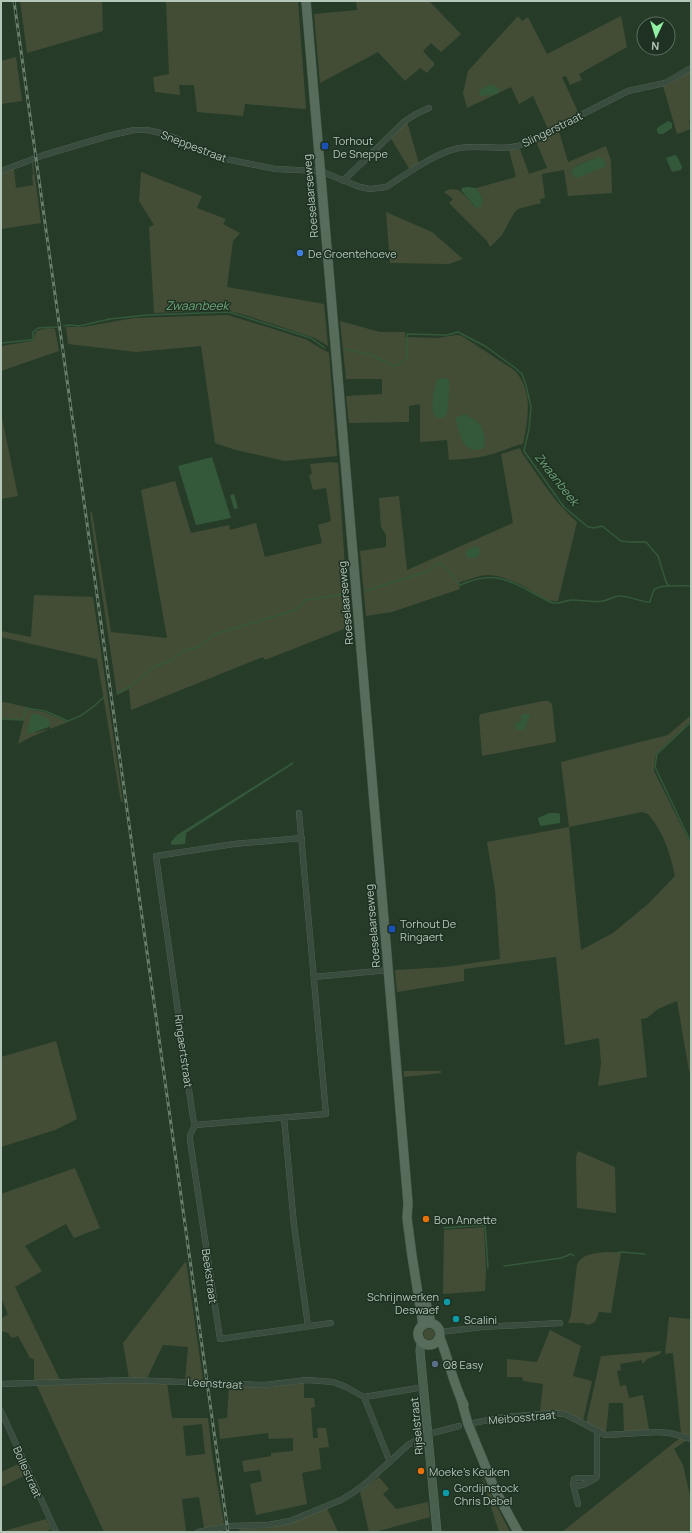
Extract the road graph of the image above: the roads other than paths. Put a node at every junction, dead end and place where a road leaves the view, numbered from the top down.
1 (306, 1) edge
2 (691, 68) edge
3 (429, 108) dead end
4 (1, 171) edge
5 (320, 171) junction
6 (343, 181) junction
7 (299, 812) dead end
8 (302, 838) junction
9 (388, 970) junction
10 (314, 977) junction
11 (284, 1118) junction
12 (195, 1126) junction
13 (331, 1323) dead end
14 (560, 1323) dead end
15 (427, 1324) junction
16 (308, 1326) junction
17 (440, 1335) junction
18 (427, 1344) junction
19 (446, 1357) junction
20 (1, 1384) edge
21 (424, 1387) junction
22 (364, 1397) junction
23 (1, 1411) edge
24 (466, 1425) junction
25 (597, 1432) junction
26 (428, 1433) junction
27 (691, 1439) edge
28 (390, 1462) junction
29 (578, 1504) dead end
30 (56, 1532) edge
31 (198, 1532) edge
32 (436, 1532) edge
33 (518, 1532) edge

1 - 5 main road, Roeselaarseweg
2 - 6 street, Slingerstraat
3 - 6 street
4 - 5 street, Sneppestraat
5 - 6 street, Slingerstraat
5 - 9 main road, Roeselaarseweg
7 - 8 street
8 - 10 street
8 - 12 street, Ringaertstraat
9 - 10 street
9 - 15 main road, Roeselaarseweg
10 - 11 street
11 - 12 street
11 - 16 street
12 - 16 street, Beekstraat
13 - 16 street, Beekstraat
14 - 17 street
15 - 17 main road
15 - 18 main road
17 - 18 main road
17 - 19 main road
18 - 19 main road
18 - 21 street, Rijselstraat
19 - 24 main road
20 - 22 street, Leenstraat
21 - 22 street
21 - 26 street, Rijselstraat
22 - 28 street
23 - 30 street, Bollestraat
24 - 25 street, Meibosstraat
24 - 26 street, Meibosstraat
24 - 33 main road
25 - 27 street, Meibosstraat
25 - 29 street
26 - 28 street, Meibosstraat
26 - 32 street, Rijselstraat
28 - 31 street, Meibosstraat

